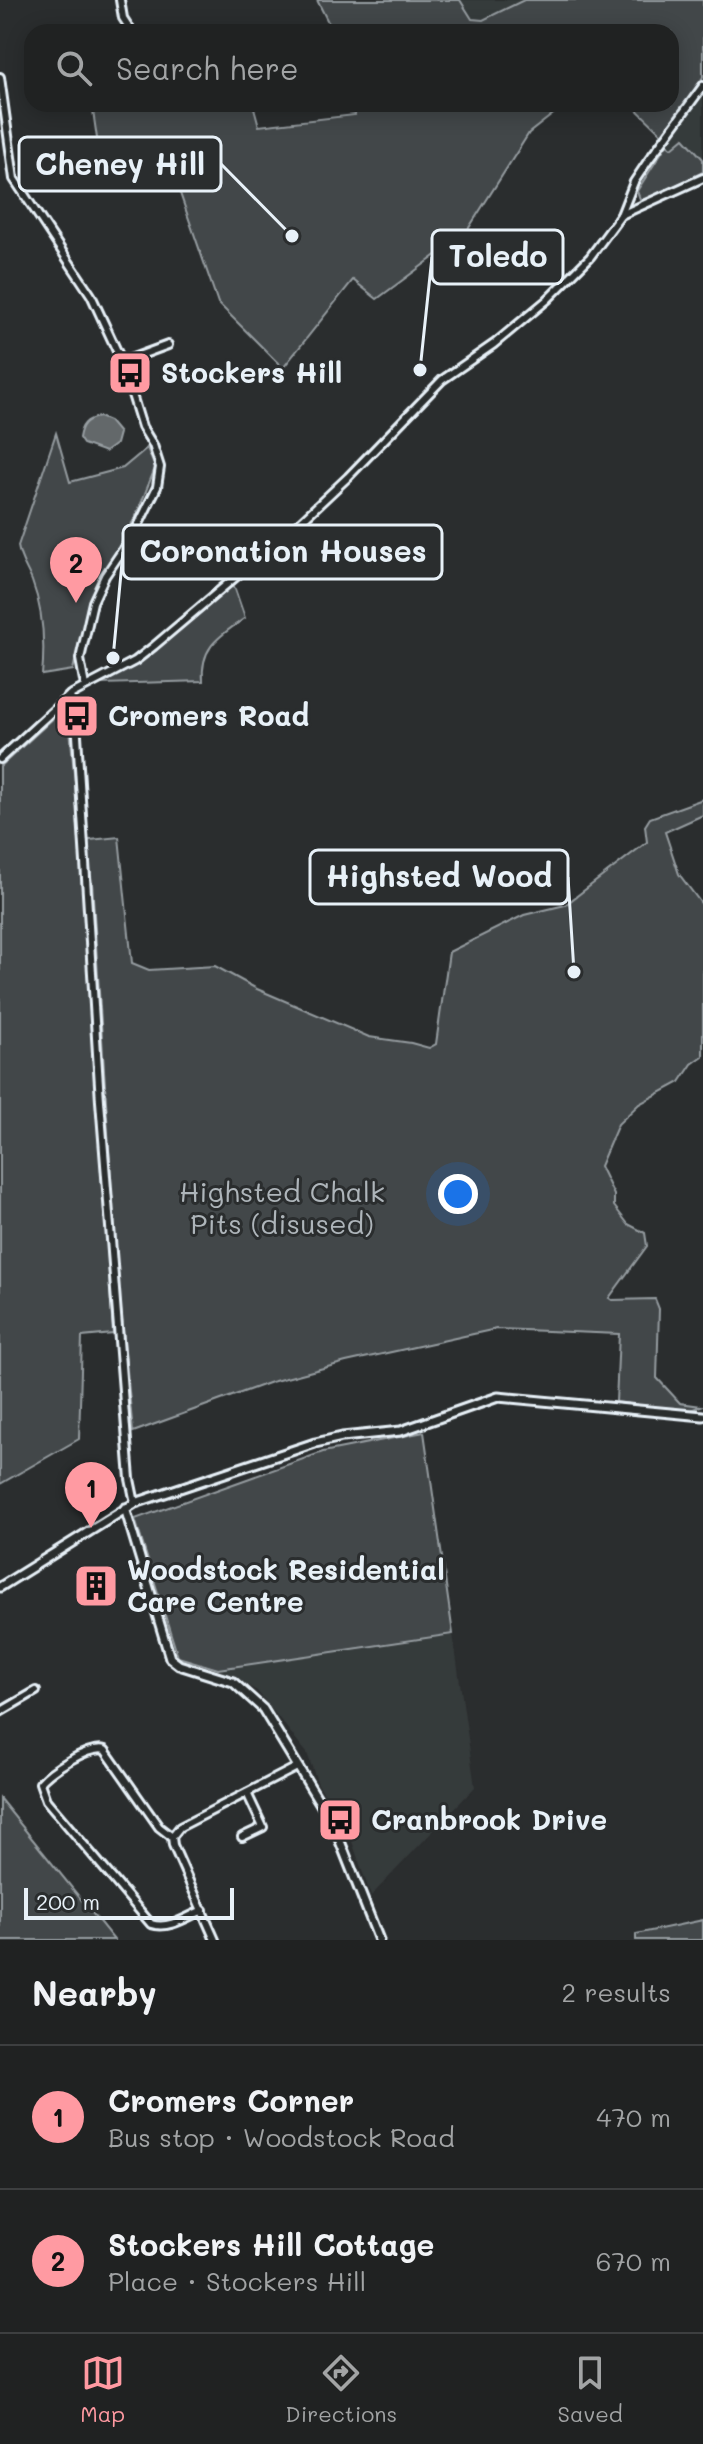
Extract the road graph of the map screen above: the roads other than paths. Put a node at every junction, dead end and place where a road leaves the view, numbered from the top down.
1 (120, 0) edge
2 (127, 24) edge
3 (0, 77) edge
4 (703, 86) edge
5 (703, 178) edge
6 (621, 215) junction
7 (168, 345) dead end
8 (122, 362) junction
9 (85, 686) junction
10 (70, 695) junction
11 (0, 759) edge
12 (703, 1416) edge
13 (135, 1503) junction
14 (125, 1508) junction
15 (0, 1587) edge
16 (36, 1691) dead end
17 (0, 1712) edge
18 (297, 1767) junction
19 (247, 1793) junction
20 (172, 1837) junction
21 (242, 1837) dead end
22 (203, 1910) junction
23 (215, 1940) edge
24 (379, 1940) edge

1 - 2 street
3 - 8 street
4 - 6 street
5 - 6 street
6 - 9 street
7 - 8 street
8 - 9 street
9 - 10 street
10 - 11 street
10 - 13 street
12 - 13 street
13 - 14 street
14 - 15 street
14 - 18 street
16 - 17 street
18 - 19 street
18 - 24 street
19 - 20 street
19 - 21 street
20 - 22 street
20 - 22 street
22 - 23 street

